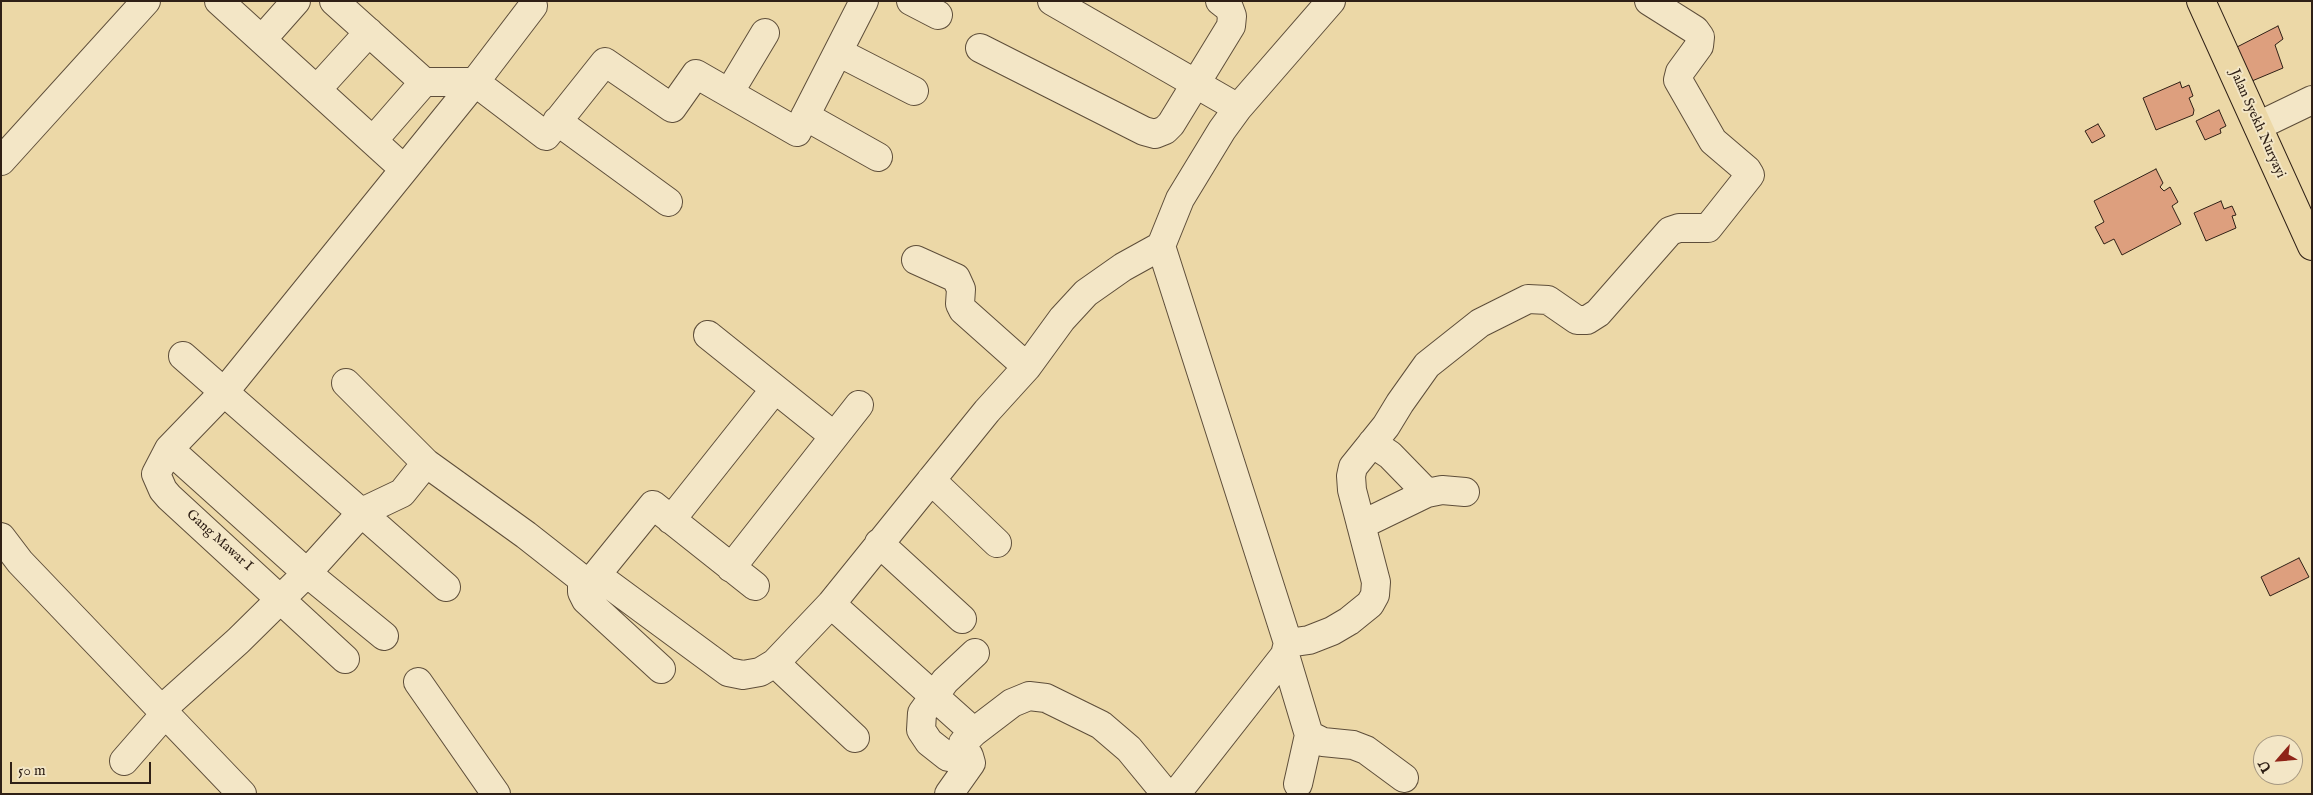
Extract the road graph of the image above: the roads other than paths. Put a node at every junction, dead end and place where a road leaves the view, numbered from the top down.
1 (146, 1) edge
2 (219, 1) edge
3 (296, 1) edge
4 (334, 1) edge
5 (864, 1) edge
6 (911, 1) edge
7 (1052, 1) edge
8 (1220, 1) edge
9 (1331, 1) edge
10 (1650, 1) edge
11 (2201, 1) edge
12 (533, 6) dead end
13 (938, 15) dead end
14 (368, 32) junction
15 (764, 33) dead end
16 (265, 36) dead end
17 (980, 48) dead end
18 (838, 52) junction
19 (424, 82) junction
20 (475, 82) junction
21 (1196, 84) junction
22 (320, 86) dead end
23 (914, 91) dead end
24 (729, 93) junction
25 (2312, 100) edge
26 (1238, 108) junction
27 (805, 116) junction
28 (557, 121) junction
29 (2258, 126) junction
30 (376, 136) dead end
31 (878, 156) dead end
32 (394, 160) dead end
33 (1, 161) edge
34 (668, 202) dead end
35 (1161, 246) junction
36 (2312, 246) edge
37 (916, 260) dead end
38 (708, 336) dead end
39 (183, 356) dead end
40 (1027, 367) junction
41 (346, 383) dead end
42 (775, 389) junction
43 (225, 391) junction
44 (859, 405) dead end
45 (834, 436) junction
46 (1372, 444) junction
47 (168, 449) junction
48 (426, 463) junction
49 (930, 480) junction
50 (1464, 492) dead end
51 (1427, 493) junction
52 (362, 512) junction
53 (671, 520) junction
54 (1362, 525) junction
55 (1, 537) edge
56 (879, 543) junction
57 (998, 543) dead end
58 (731, 568) junction
59 (307, 573) junction
60 (587, 579) junction
61 (755, 586) dead end
62 (446, 587) dead end
63 (281, 598) junction
64 (831, 604) junction
65 (962, 619) dead end
66 (384, 636) dead end
67 (1287, 649) junction
68 (975, 653) dead end
69 (345, 658) dead end
70 (775, 663) junction
71 (661, 669) dead end
72 (418, 682) dead end
73 (934, 696) junction
74 (163, 712) junction
75 (974, 732) junction
76 (1309, 736) junction
77 (855, 738) dead end
78 (948, 757) dead end
79 (124, 761) dead end
80 (1404, 778) dead end
81 (1298, 784) dead end
82 (242, 794) edge
83 (496, 794) edge
84 (949, 794) edge
85 (1166, 794) edge
86 (1176, 794) edge

1 - 33 street
2 - 32 street
3 - 16 street
4 - 14 street
5 - 18 street
6 - 13 street
7 - 21 street
8 - 21 street
9 - 26 street
10 - 46 street
11 - 29 main road, Jalan Syekh Nuryayi
12 - 20 street
14 - 19 street
14 - 22 street
15 - 24 street
17 - 21 street
18 - 23 street
18 - 27 street
19 - 20 street
19 - 30 street
20 - 28 street
20 - 43 street
21 - 26 street
24 - 27 street
24 - 28 street
25 - 29 street
26 - 35 street
27 - 31 street
28 - 34 street
29 - 36 main road, Jalan Syekh Nuryayi
35 - 40 street
35 - 67 street
37 - 40 street
38 - 42 street
39 - 43 street
40 - 49 street
41 - 48 street
42 - 45 street
42 - 53 street
43 - 47 street
43 - 52 street
44 - 45 street
45 - 58 street
46 - 51 street
46 - 54 street
47 - 59 street
47 - 63 street, Gang Mawar I
48 - 52 street
48 - 60 street
49 - 56 street
49 - 57 street
50 - 51 street
51 - 54 street
52 - 59 street
52 - 62 street
53 - 58 street
53 - 60 street
54 - 67 street
55 - 74 street
56 - 64 street
56 - 65 street
58 - 61 street
59 - 63 street
59 - 66 street
60 - 70 street
60 - 71 street
63 - 69 street, Gang Mawar I
63 - 74 street
64 - 70 street
64 - 73 street
67 - 76 street
67 - 86 street
68 - 73 street
70 - 77 street
72 - 83 street
73 - 75 street
73 - 78 street
74 - 79 street
74 - 82 street
75 - 84 street
75 - 85 street
76 - 80 street
76 - 81 street

